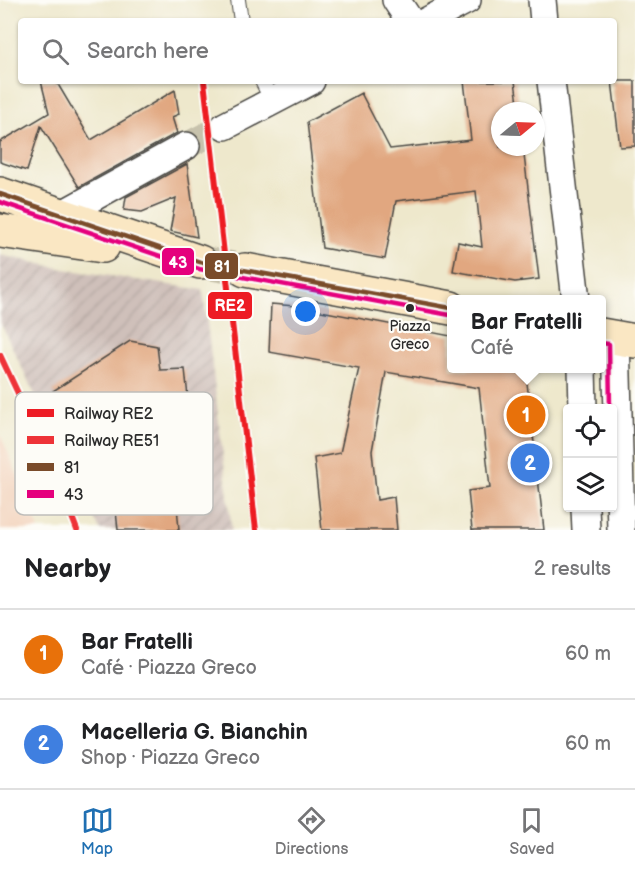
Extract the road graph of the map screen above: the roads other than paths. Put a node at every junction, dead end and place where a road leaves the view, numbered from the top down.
1 (238, 0) edge
2 (396, 0) edge
3 (467, 0) edge
4 (542, 0) edge
5 (241, 18) edge
6 (408, 18) edge
7 (433, 18) edge
8 (544, 18) edge
9 (298, 84) edge
10 (551, 84) edge
11 (267, 91) edge
12 (225, 126) tunnel mouth
13 (186, 146) tunnel mouth
14 (0, 194) edge
15 (0, 198) edge
16 (59, 216) junction
17 (8, 228) edge
18 (245, 270) tunnel mouth
19 (575, 295) edge
20 (447, 307) edge
21 (617, 338) edge
22 (582, 373) edge
23 (583, 404) edge
24 (585, 512) edge
25 (586, 530) edge
26 (621, 530) edge

1 - 5 lane
2 - 6 street
3 - 7 street
4 - 8 street
9 - 11 street
10 - 19 street
11 - 12 street
13 - 16 street
14 - 16 street
15 - 17 lane
16 - 17 street
16 - 17 street
18 - 20 street
21 - 26 street
22 - 23 street
24 - 25 street

